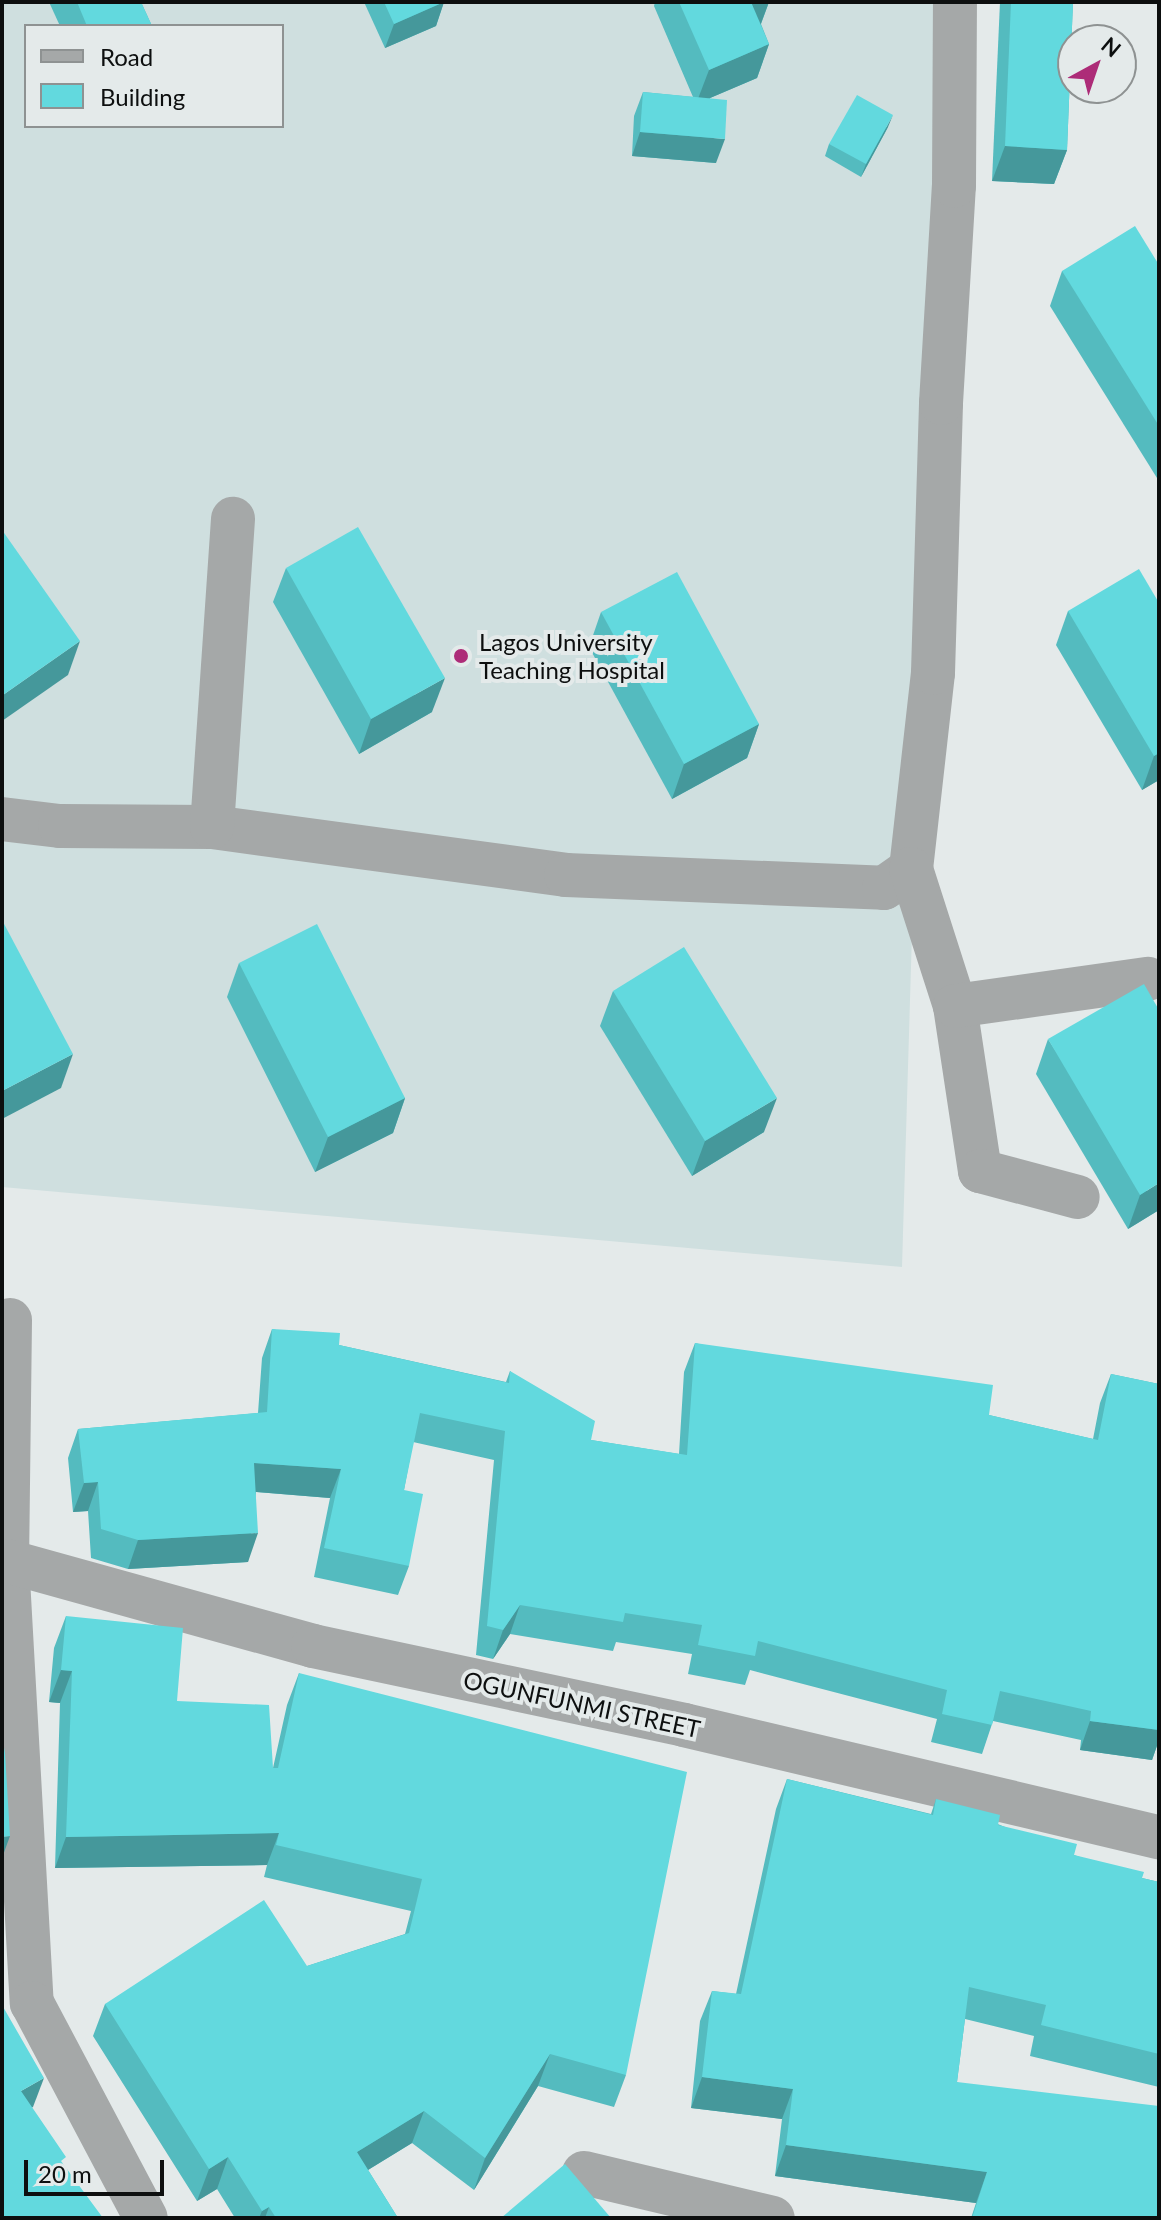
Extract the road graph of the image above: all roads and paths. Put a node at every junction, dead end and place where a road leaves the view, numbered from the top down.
1 (955, 2) edge
2 (233, 519) dead end
3 (2, 819) edge
4 (212, 827) junction
5 (911, 869) junction
6 (1148, 979) dead end
7 (955, 1006) junction
8 (1078, 1197) dead end
9 (10, 1320) dead end
10 (7, 1561) junction
11 (1159, 1837) edge
12 (584, 2173) dead end
13 (146, 2218) edge
14 (769, 2218) edge

1 - 5 street
2 - 4 street
3 - 4 street
4 - 5 street
5 - 7 street
6 - 7 street
7 - 8 street
9 - 10 street
10 - 11 street, OGUNFUNMI STREET
10 - 13 street
12 - 14 street

